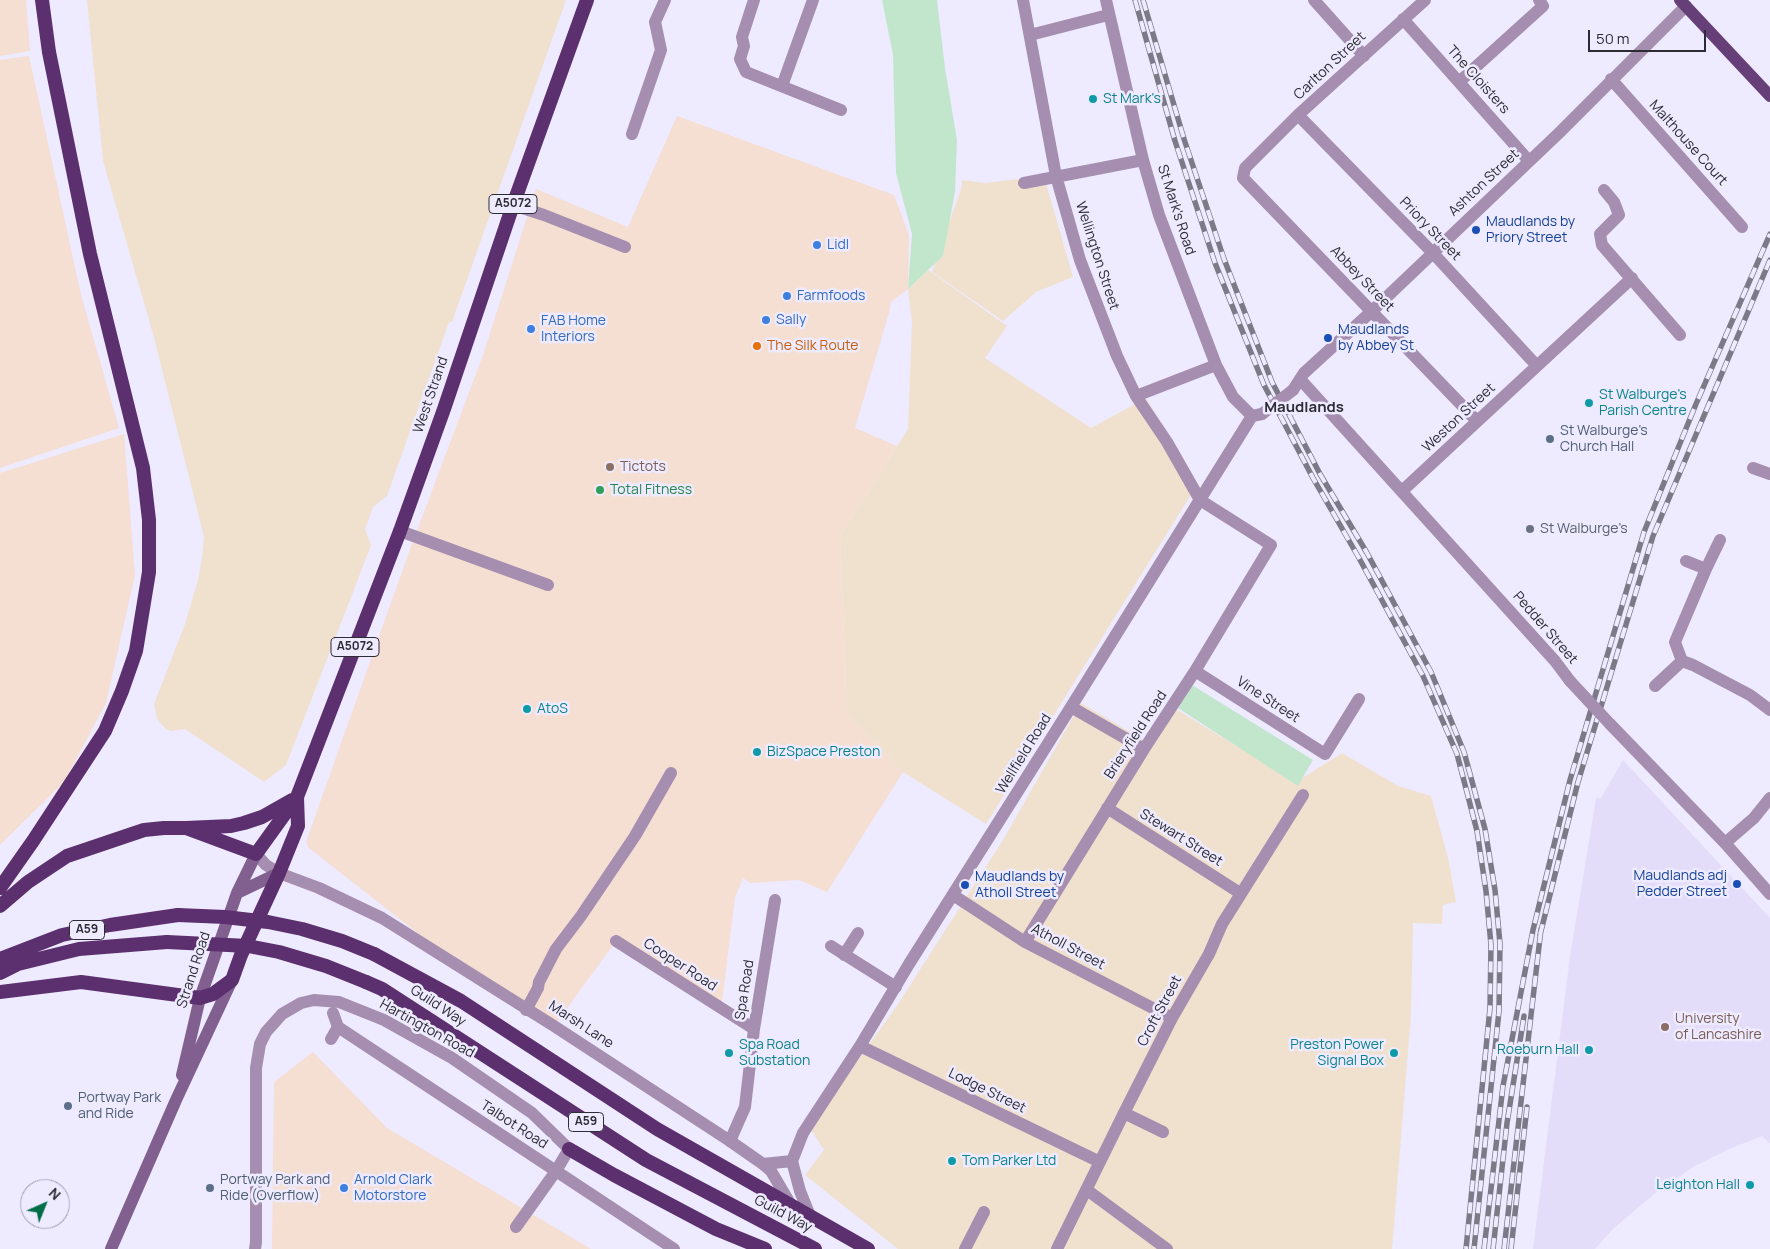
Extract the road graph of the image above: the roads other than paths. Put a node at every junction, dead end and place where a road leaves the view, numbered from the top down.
1 (42, 0) edge
2 (48, 0) edge
3 (587, 0) edge
4 (665, 0) edge
5 (754, 0) edge
6 (813, 0) edge
7 (1022, 0) edge
8 (1106, 0) edge
9 (1314, 0) edge
10 (1425, 0) edge
11 (1539, 0) edge
12 (1683, 3) edge
13 (1108, 15) junction
14 (1403, 19) junction
15 (1030, 35) junction
16 (49, 52) junction
17 (1364, 56) junction
18 (1611, 80) junction
19 (1459, 82) junction
20 (782, 86) junction
21 (1770, 96) edge
22 (841, 110) dead end
23 (1298, 116) junction
24 (632, 134) dead end
25 (1257, 156) joint
26 (1143, 160) junction
27 (1529, 161) junction
28 (1056, 176) junction
29 (1024, 183) dead end
30 (1604, 190) dead end
31 (513, 205) junction
32 (1742, 226) dead end
33 (625, 247) dead end
34 (1432, 252) junction
35 (1632, 278) junction
36 (1372, 311) junction
37 (1680, 335) dead end
38 (1216, 365) junction
39 (1537, 366) junction
40 (1297, 385) junction
41 (1136, 396) junction
42 (1257, 415) junction
43 (1477, 421) junction
44 (1753, 468) dead end
45 (1770, 474) edge
46 (1402, 491) junction
47 (1200, 500) junction
48 (400, 530) junction
49 (1720, 540) dead end
50 (1686, 561) dead end
51 (1706, 569) junction
52 (548, 585) dead end
53 (1682, 661) junction
54 (1195, 671) junction
55 (1655, 686) dead end
56 (1359, 699) dead end
57 (1071, 708) junction
58 (1770, 710) edge
59 (1144, 749) junction
60 (671, 773) dead end
61 (1303, 795) dead end
62 (297, 797) junction
63 (1770, 798) edge
64 (1107, 808) junction
65 (186, 828) junction
66 (1725, 843) junction
67 (256, 854) junction
68 (279, 873) junction
69 (0, 888) edge
70 (237, 893) junction
71 (1240, 893) junction
72 (1770, 894) edge
73 (953, 895) junction
74 (775, 900) dead end
75 (0, 906) edge
76 (858, 933) dead end
77 (616, 941) dead end
78 (1025, 942) junction
79 (831, 946) dead end
80 (844, 955) junction
81 (0, 959) edge
82 (0, 973) edge
83 (232, 980) junction
84 (896, 987) junction
85 (0, 992) edge
86 (200, 998) junction
87 (526, 1010) junction
88 (333, 1013) dead end
89 (1172, 1018) junction
90 (754, 1029) junction
91 (860, 1046) junction
92 (176, 1100) junction
93 (1124, 1113) junction
94 (1163, 1132) dead end
95 (730, 1141) junction
96 (569, 1149) junction
97 (792, 1161) junction
98 (1100, 1162) junction
99 (763, 1164) junction
100 (556, 1171) junction
101 (1086, 1190) junction
102 (791, 1205) junction
103 (984, 1212) dead end
104 (810, 1216) junction
105 (516, 1227) dead end
106 (112, 1249) edge
107 (255, 1249) edge
108 (674, 1249) edge
109 (765, 1249) edge
110 (816, 1249) edge
111 (868, 1249) edge
112 (965, 1249) edge
113 (1057, 1249) edge
114 (1167, 1249) edge

1 - 16 highway
2 - 16 highway
3 - 31 highway, West Strand / A5072
4 - 24 street
5 - 20 street
6 - 20 street
7 - 15 street, Wellington Street
8 - 13 street, St Mark's Road
9 - 17 street
10 - 14 street, Carlton Street
11 - 19 street
12 - 18 street, Ashton Street
12 - 21 main road
13 - 15 street
13 - 26 street, St Mark's Road
14 - 17 street, Carlton Street
14 - 19 street, The Cloisters
15 - 28 street, Wellington Street
16 - 69 highway
17 - 23 street, Carlton Street
18 - 27 street, Ashton Street
18 - 32 street, Malthouse Court
19 - 27 street, The Cloisters
20 - 22 street
23 - 25 street, Carlton Street
23 - 34 street, Priory Street
25 - 36 street, Abbey Street
26 - 28 street
26 - 38 street, St Mark's Road
27 - 34 street, Ashton Street
28 - 29 street
28 - 41 street, Wellington Street
30 - 35 street
31 - 33 street
31 - 48 highway, West Strand / A5072
34 - 36 street, Ashton Street
34 - 39 street, Priory Street
35 - 37 street
35 - 39 street, Weston Street
36 - 40 street, Ashton Street
36 - 43 street, Abbey Street
38 - 41 street
38 - 42 street, St Mark's Road
39 - 43 street, Weston Street
40 - 42 street, Wellfield Road, bridge
40 - 46 street, Pedder Street
41 - 47 street, Wellington Street
42 - 47 street, Wellfield Road
43 - 46 street, Weston Street
44 - 45 street
46 - 66 street, Pedder Street, bridge
47 - 54 street, Brieryfield Road
47 - 57 street, Wellfield Road
48 - 52 street
48 - 62 highway, West Strand / A5072
49 - 51 street
50 - 51 street
51 - 53 street
53 - 55 street
53 - 58 street
54 - 56 street, Vine Street
54 - 59 street, Brieryfield Road
57 - 59 street
57 - 73 street, Wellfield Road
59 - 64 street, Brieryfield Road
60 - 87 street
61 - 71 street, Croft Street
62 - 65 highway
62 - 67 highway, West Strand / A5072
62 - 68 highway, West Strand / A5072
63 - 66 street
64 - 71 street, Stewart Street
64 - 78 street, Brieryfield Road
65 - 67 highway
65 - 75 highway
66 - 72 street, Pedder Street
67 - 68 street, Marsh Lane
67 - 70 main road, Strand Road
68 - 70 main road
68 - 83 highway, Strand Road / A5072
68 - 87 street, Marsh Lane
70 - 86 main road, Strand Road
71 - 89 street, Croft Street
73 - 78 street, Atholl Street
73 - 84 street, Wellfield Road
74 - 90 street, Spa Road
76 - 80 street
77 - 90 street, Cooper Road
78 - 89 street, Atholl Street
79 - 80 street
80 - 84 street
81 - 102 highway, Guild Way / A59, bridge
82 - 110 highway, Guild Way / A59, bridge
83 - 86 highway
83 - 92 main road, Strand Road
84 - 91 street, Wellfield Road
85 - 86 highway
86 - 92 main road, Strand Road
87 - 95 street, Marsh Lane
88 - 100 street, Talbot Road
89 - 93 street, Croft Street
90 - 95 street, Spa Road
91 - 97 street, Wellfield Road
91 - 98 street, Lodge Street
92 - 106 main road, Strand Road
93 - 94 street
93 - 98 street, Croft Street
95 - 99 street, Marsh Lane
96 - 100 street
96 - 107 street, Hartington Road
96 - 109 highway
97 - 99 street
97 - 104 street
98 - 101 street, Croft Street
99 - 102 street, Marsh Lane
100 - 105 street
100 - 108 street, Talbot Road
101 - 113 street, Croft Street
101 - 114 street
102 - 104 highway, Marsh Lane / A59
103 - 112 street
104 - 111 highway, Marsh Lane / A59

